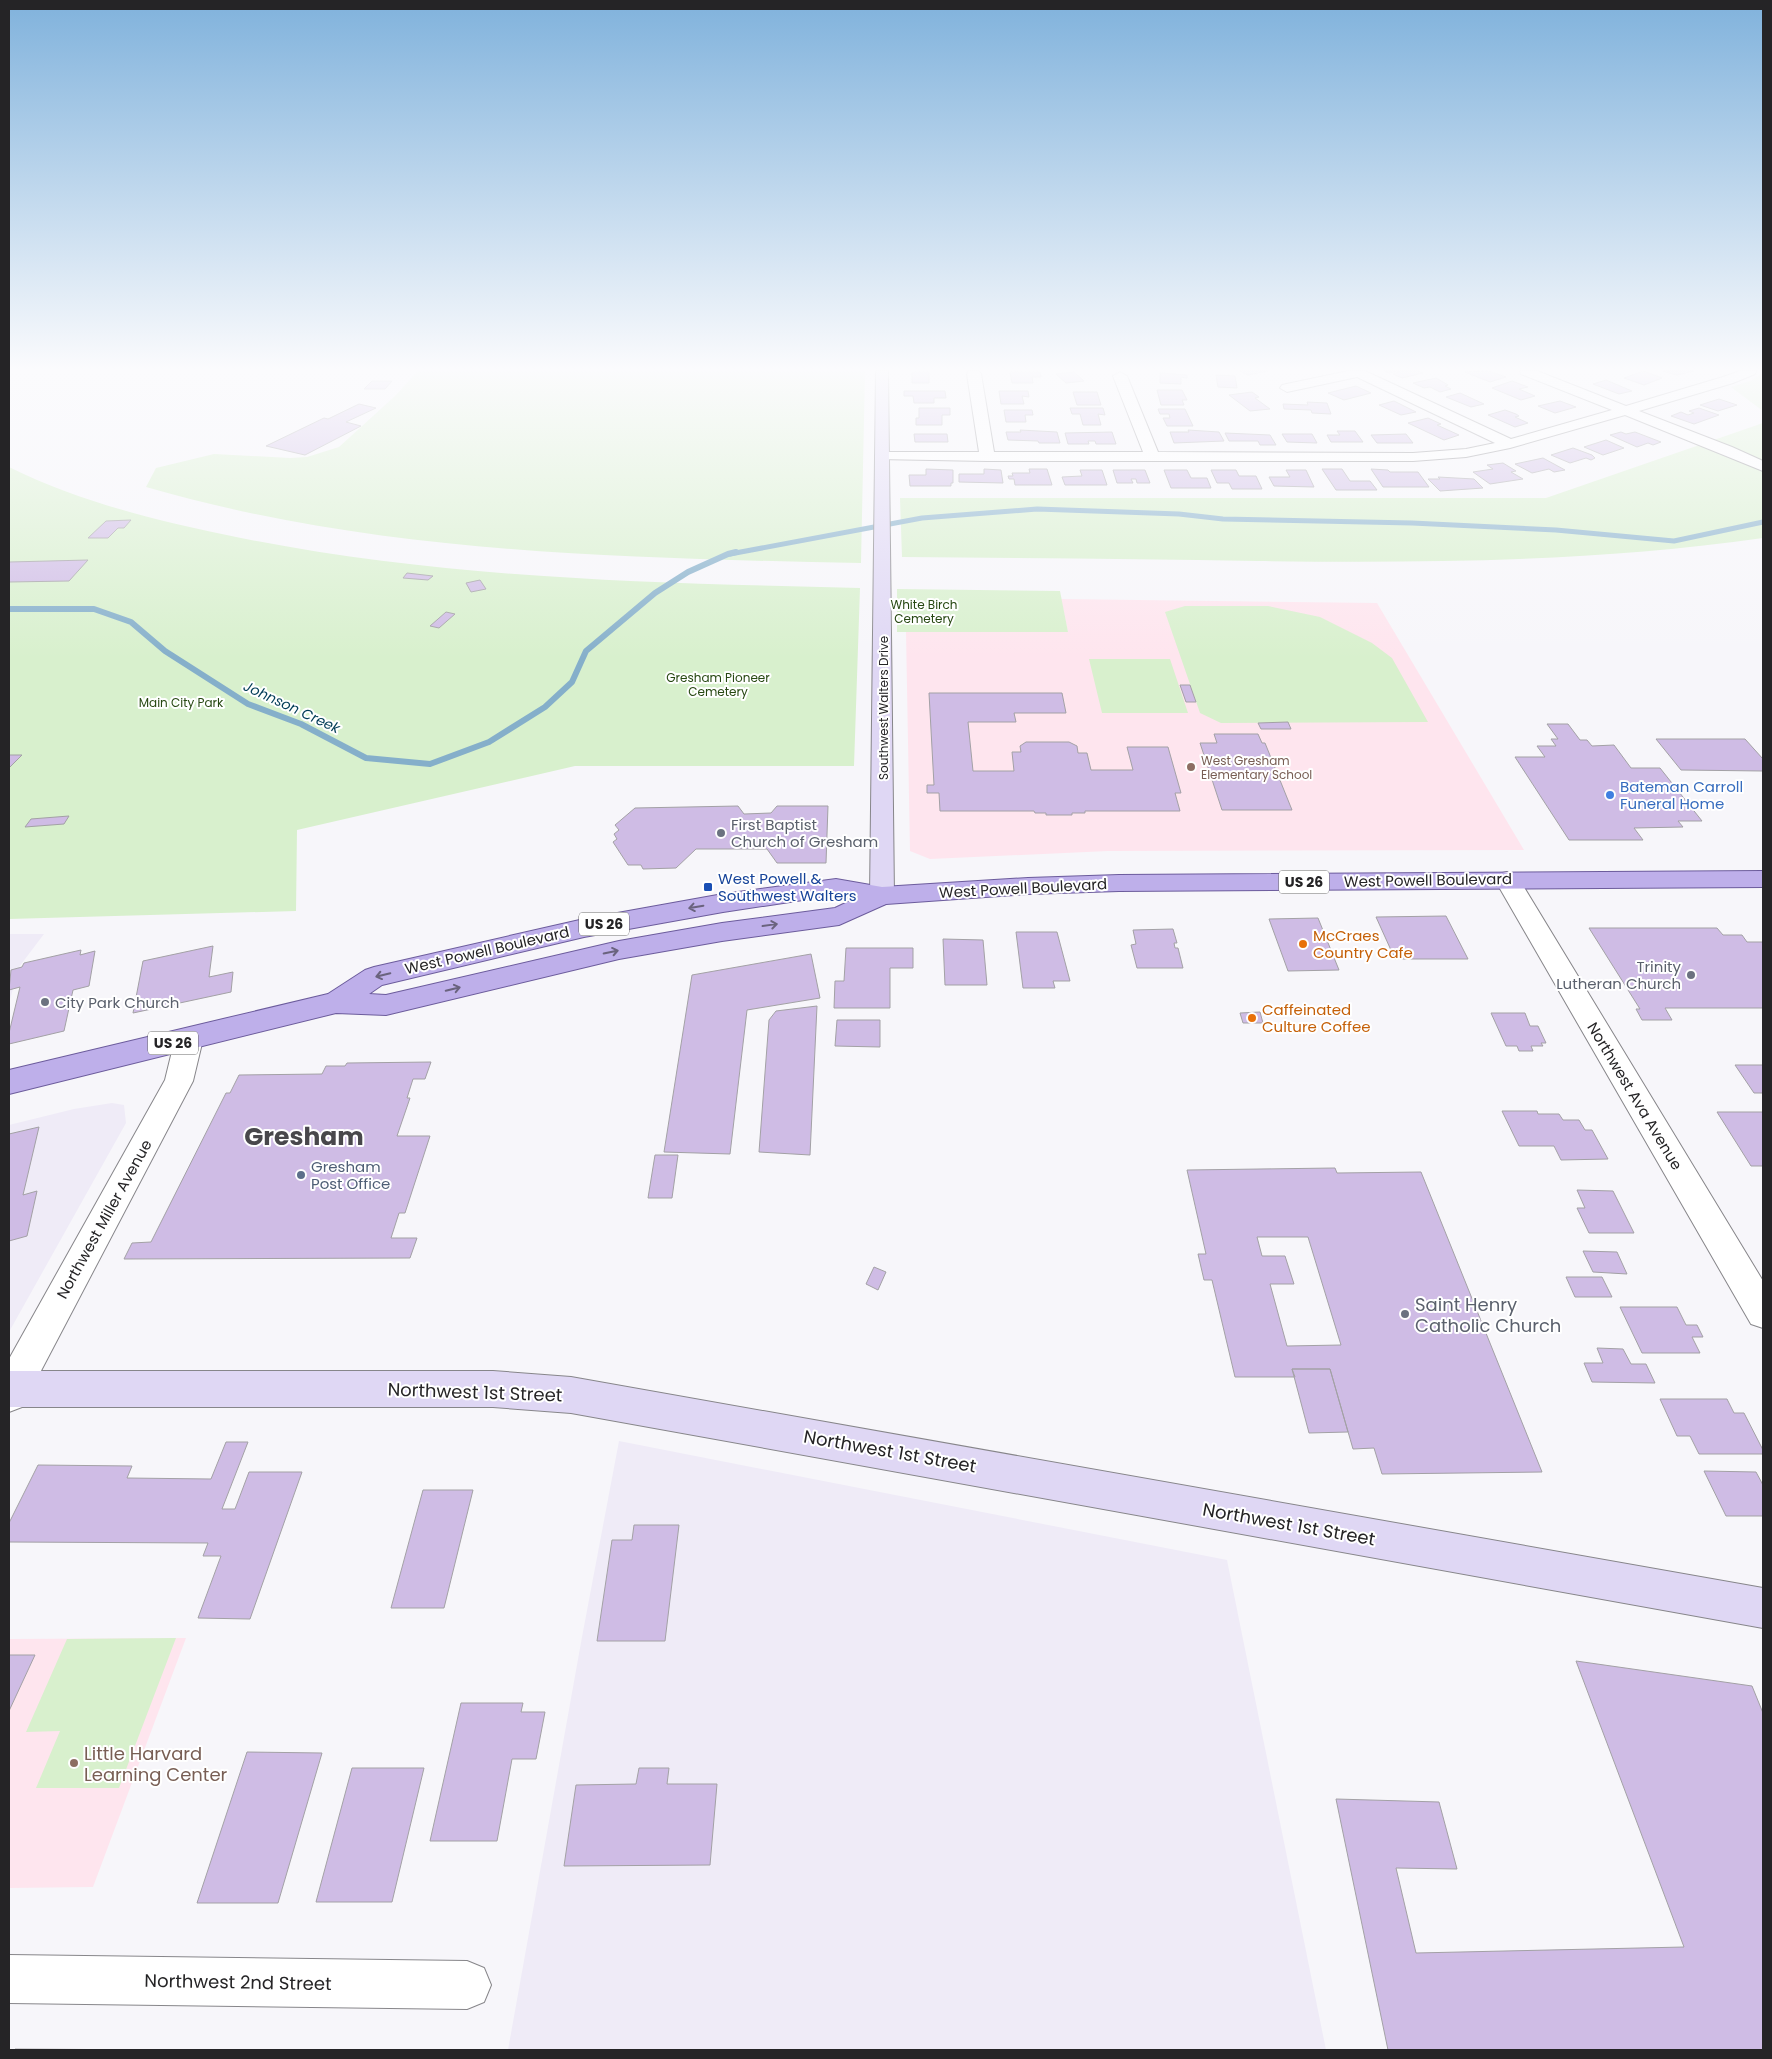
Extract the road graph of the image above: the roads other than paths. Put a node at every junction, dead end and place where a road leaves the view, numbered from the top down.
1 (882, 467) edge
2 (1763, 879) edge
3 (1506, 880) junction
4 (882, 896) junction
5 (189, 1039) junction
6 (9, 1082) edge
7 (1763, 1312) edge
8 (10, 1391) edge
9 (1763, 1608) edge
10 (9, 1978) edge
11 (467, 1984) dead end

1 - 4 street, Southwest Walters Drive
2 - 3 main road, West Powell Boulevard / US 26
3 - 4 main road, West Powell Boulevard / US 26
3 - 7 street, Northwest Ava Avenue
4 - 5 main road, West Powell Boulevard / US 26
5 - 6 main road, West Powell Boulevard / US 26
5 - 8 street, Northwest Miller Avenue
8 - 9 street, Northwest 1st Street
10 - 11 street, Northwest 2nd Street

